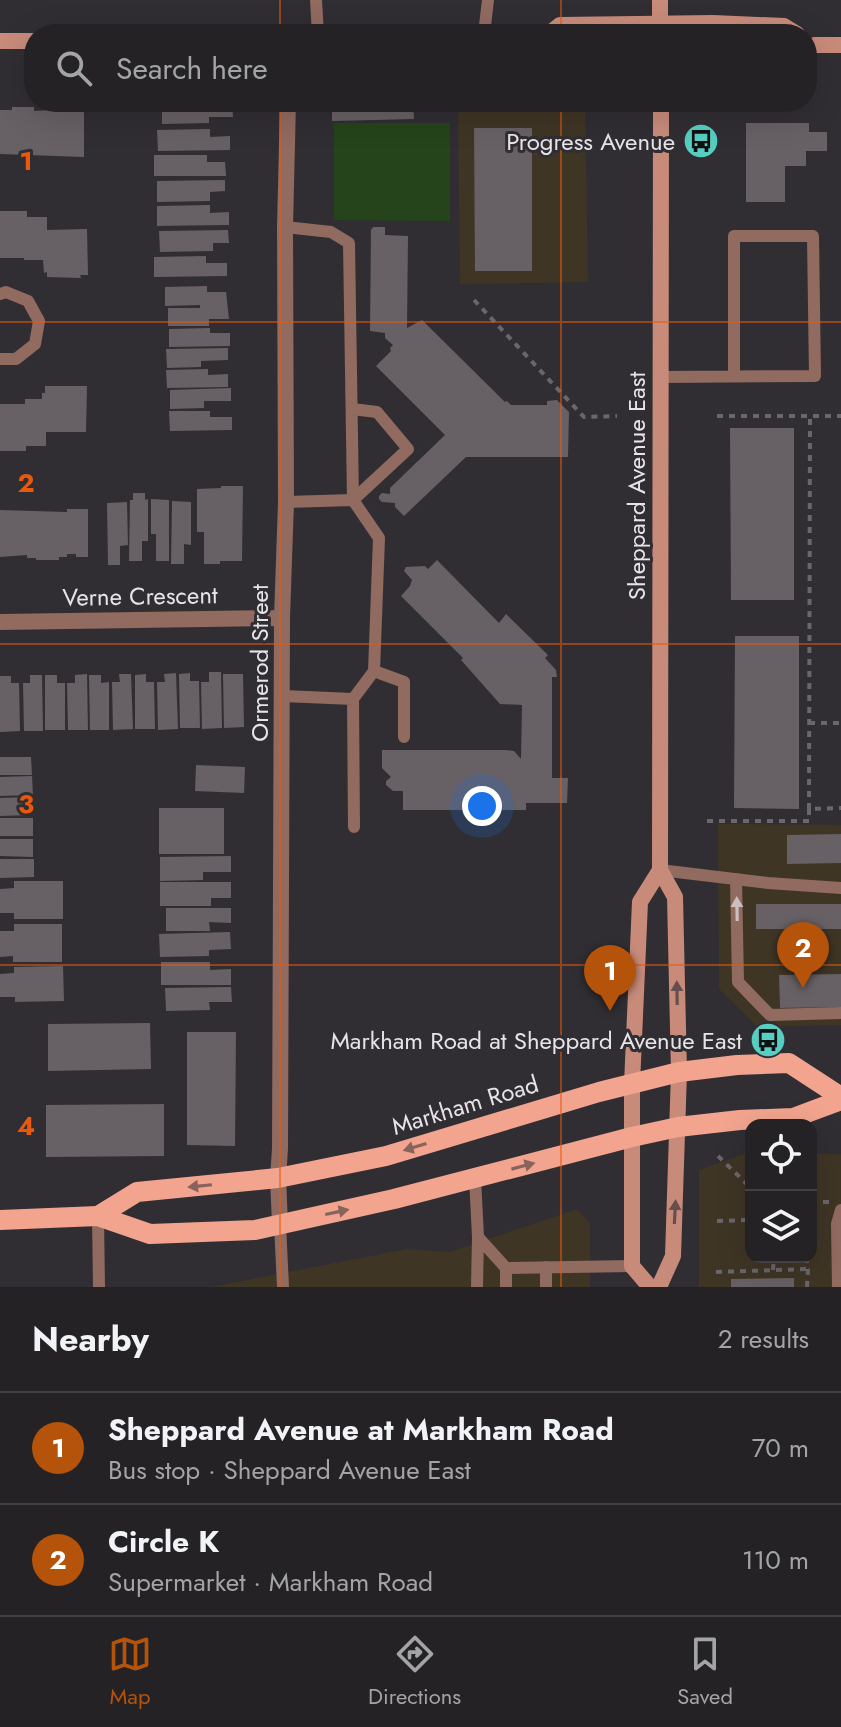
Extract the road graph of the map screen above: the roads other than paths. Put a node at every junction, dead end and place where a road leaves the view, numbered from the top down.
1 (316, 0) edge
2 (488, 0) edge
3 (660, 0) edge
4 (317, 24) edge
5 (485, 24) edge
6 (660, 24) edge
7 (704, 24) edge
8 (737, 24) edge
9 (0, 41) edge
10 (24, 41) edge
11 (817, 45) edge
12 (841, 45) edge
13 (288, 112) edge
14 (661, 112) edge
15 (285, 227) junction
16 (0, 294) edge
17 (0, 359) edge
18 (734, 376) junction
19 (661, 377) junction
20 (352, 409) junction
21 (353, 500) junction
22 (286, 502) junction
23 (282, 618) junction
24 (0, 622) edge
25 (374, 671) junction
26 (283, 696) junction
27 (353, 699) junction
28 (404, 737) dead end
29 (354, 827) dead end
30 (660, 870) junction
31 (736, 879) junction
32 (841, 888) edge
33 (841, 1013) edge
34 (679, 1072) junction
35 (632, 1084) junction
36 (841, 1099) edge
37 (678, 1127) junction
38 (632, 1137) junction
39 (278, 1178) junction
40 (475, 1178) junction
41 (836, 1206) edge
42 (98, 1216) junction
43 (0, 1220) edge
44 (280, 1224) junction
45 (478, 1237) junction
46 (632, 1266) junction
47 (546, 1267) junction
48 (506, 1268) junction
49 (477, 1286) edge
50 (99, 1287) edge
51 (283, 1287) edge
52 (506, 1287) edge
53 (546, 1287) edge
54 (650, 1287) edge
55 (659, 1287) edge
56 (838, 1287) edge

1 - 4 lane
2 - 5 lane
3 - 6 main road
7 - 8 main road
9 - 10 main road
11 - 12 main road
13 - 15 street, Ormerod Street
14 - 19 main road, Sheppard Avenue East
15 - 20 lane
15 - 22 street, Ormerod Street
16 - 17 lane
18 - 18 lane
18 - 19 lane
19 - 30 main road, Sheppard Avenue East
20 - 21 lane
20 - 21 lane
21 - 22 lane
21 - 25 lane
22 - 23 street, Ormerod Street
23 - 24 street, Verne Crescent
23 - 26 street, Ormerod Street
25 - 27 lane
25 - 28 lane
26 - 27 lane
26 - 39 street, Ormerod Street
27 - 29 lane
30 - 31 lane
34 -> 30 main road, Sheppard Avenue East
30 - 35 main road
31 - 32 lane
33 -> 31 lane
34 - 35 main road, Markham Road
34 - 36 main road, Markham Road
34 - 37 main road, Sheppard Avenue East
35 - 38 main road
35 -> 39 main road, Markham Road
36 - 37 main road, Markham Road
37 - 38 main road, Markham Road
55 -> 37 main road, Sheppard Avenue East
40 -> 38 main road, Markham Road
38 - 46 main road
39 -> 42 main road, Markham Road
39 - 44 street, Ormerod Street
44 -> 40 main road, Markham Road
40 - 45 lane
41 - 56 lane
42 - 43 main road, Markham Road
42 - 44 main road, Markham Road
42 - 50 lane
44 - 51 lane
45 - 48 lane
45 - 49 lane
46 - 47 lane
46 - 54 main road
47 - 48 lane
47 - 53 lane
48 - 52 lane

